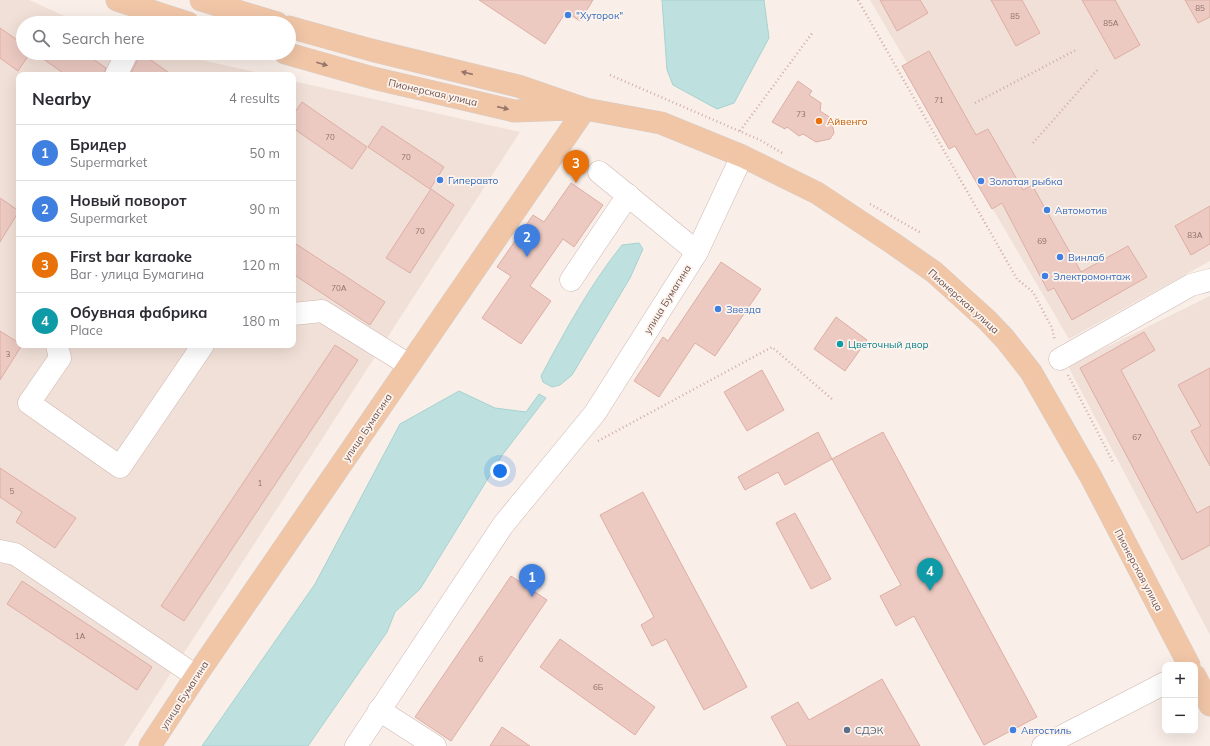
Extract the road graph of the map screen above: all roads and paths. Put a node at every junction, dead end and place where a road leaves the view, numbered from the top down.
1 (117, 0) edge
2 (201, 0) edge
3 (858, 0) edge
4 (144, 16) edge
5 (254, 16) edge
6 (296, 29) edge
7 (813, 32) dead end
8 (1076, 50) dead end
9 (296, 56) edge
10 (124, 60) edge
11 (1099, 68) dead end
12 (118, 72) edge
13 (975, 103) dead end
14 (585, 109) junction
15 (740, 131) dead end
16 (1033, 143) dead end
17 (742, 156) junction
18 (598, 172) dead end
19 (628, 195) junction
20 (697, 252) junction
21 (571, 280) dead end
22 (1210, 280) edge
23 (296, 314) edge
24 (58, 348) edge
25 (201, 348) edge
26 (1060, 359) junction
27 (410, 365) junction
28 (833, 400) dead end
29 (597, 442) dead end
30 (1114, 464) dead end
31 (0, 551) edge
32 (1187, 662) edge
33 (196, 676) junction
34 (1198, 682) edge
35 (1162, 685) edge
36 (1210, 705) edge
37 (379, 710) junction
38 (150, 746) edge
39 (356, 746) edge
40 (435, 746) edge
41 (1043, 746) edge

1 - 4 main road
2 - 5 main road
3 - 26 path
14 -> 6 main road, Пионерская улица
7 - 15 path
8 - 13 path
9 -> 14 main road, Пионерская улица
10 - 12 street
11 - 16 path
14 - 17 main road, Пионерская улица
14 - 27 main road, улица Бумагина
17 - 20 street, улица Бумагина
17 - 32 main road, Пионерская улица
18 - 19 street
19 - 20 street
19 - 21 street
20 - 37 street, улица Бумагина
22 - 26 street
23 - 27 street
24 - 25 street
26 - 30 path
27 - 33 main road, улица Бумагина
28 - 29 path
31 - 33 street
33 - 38 main road, улица Бумагина
34 - 36 main road
35 - 41 street
37 - 39 street, улица Бумагина
37 - 40 street

